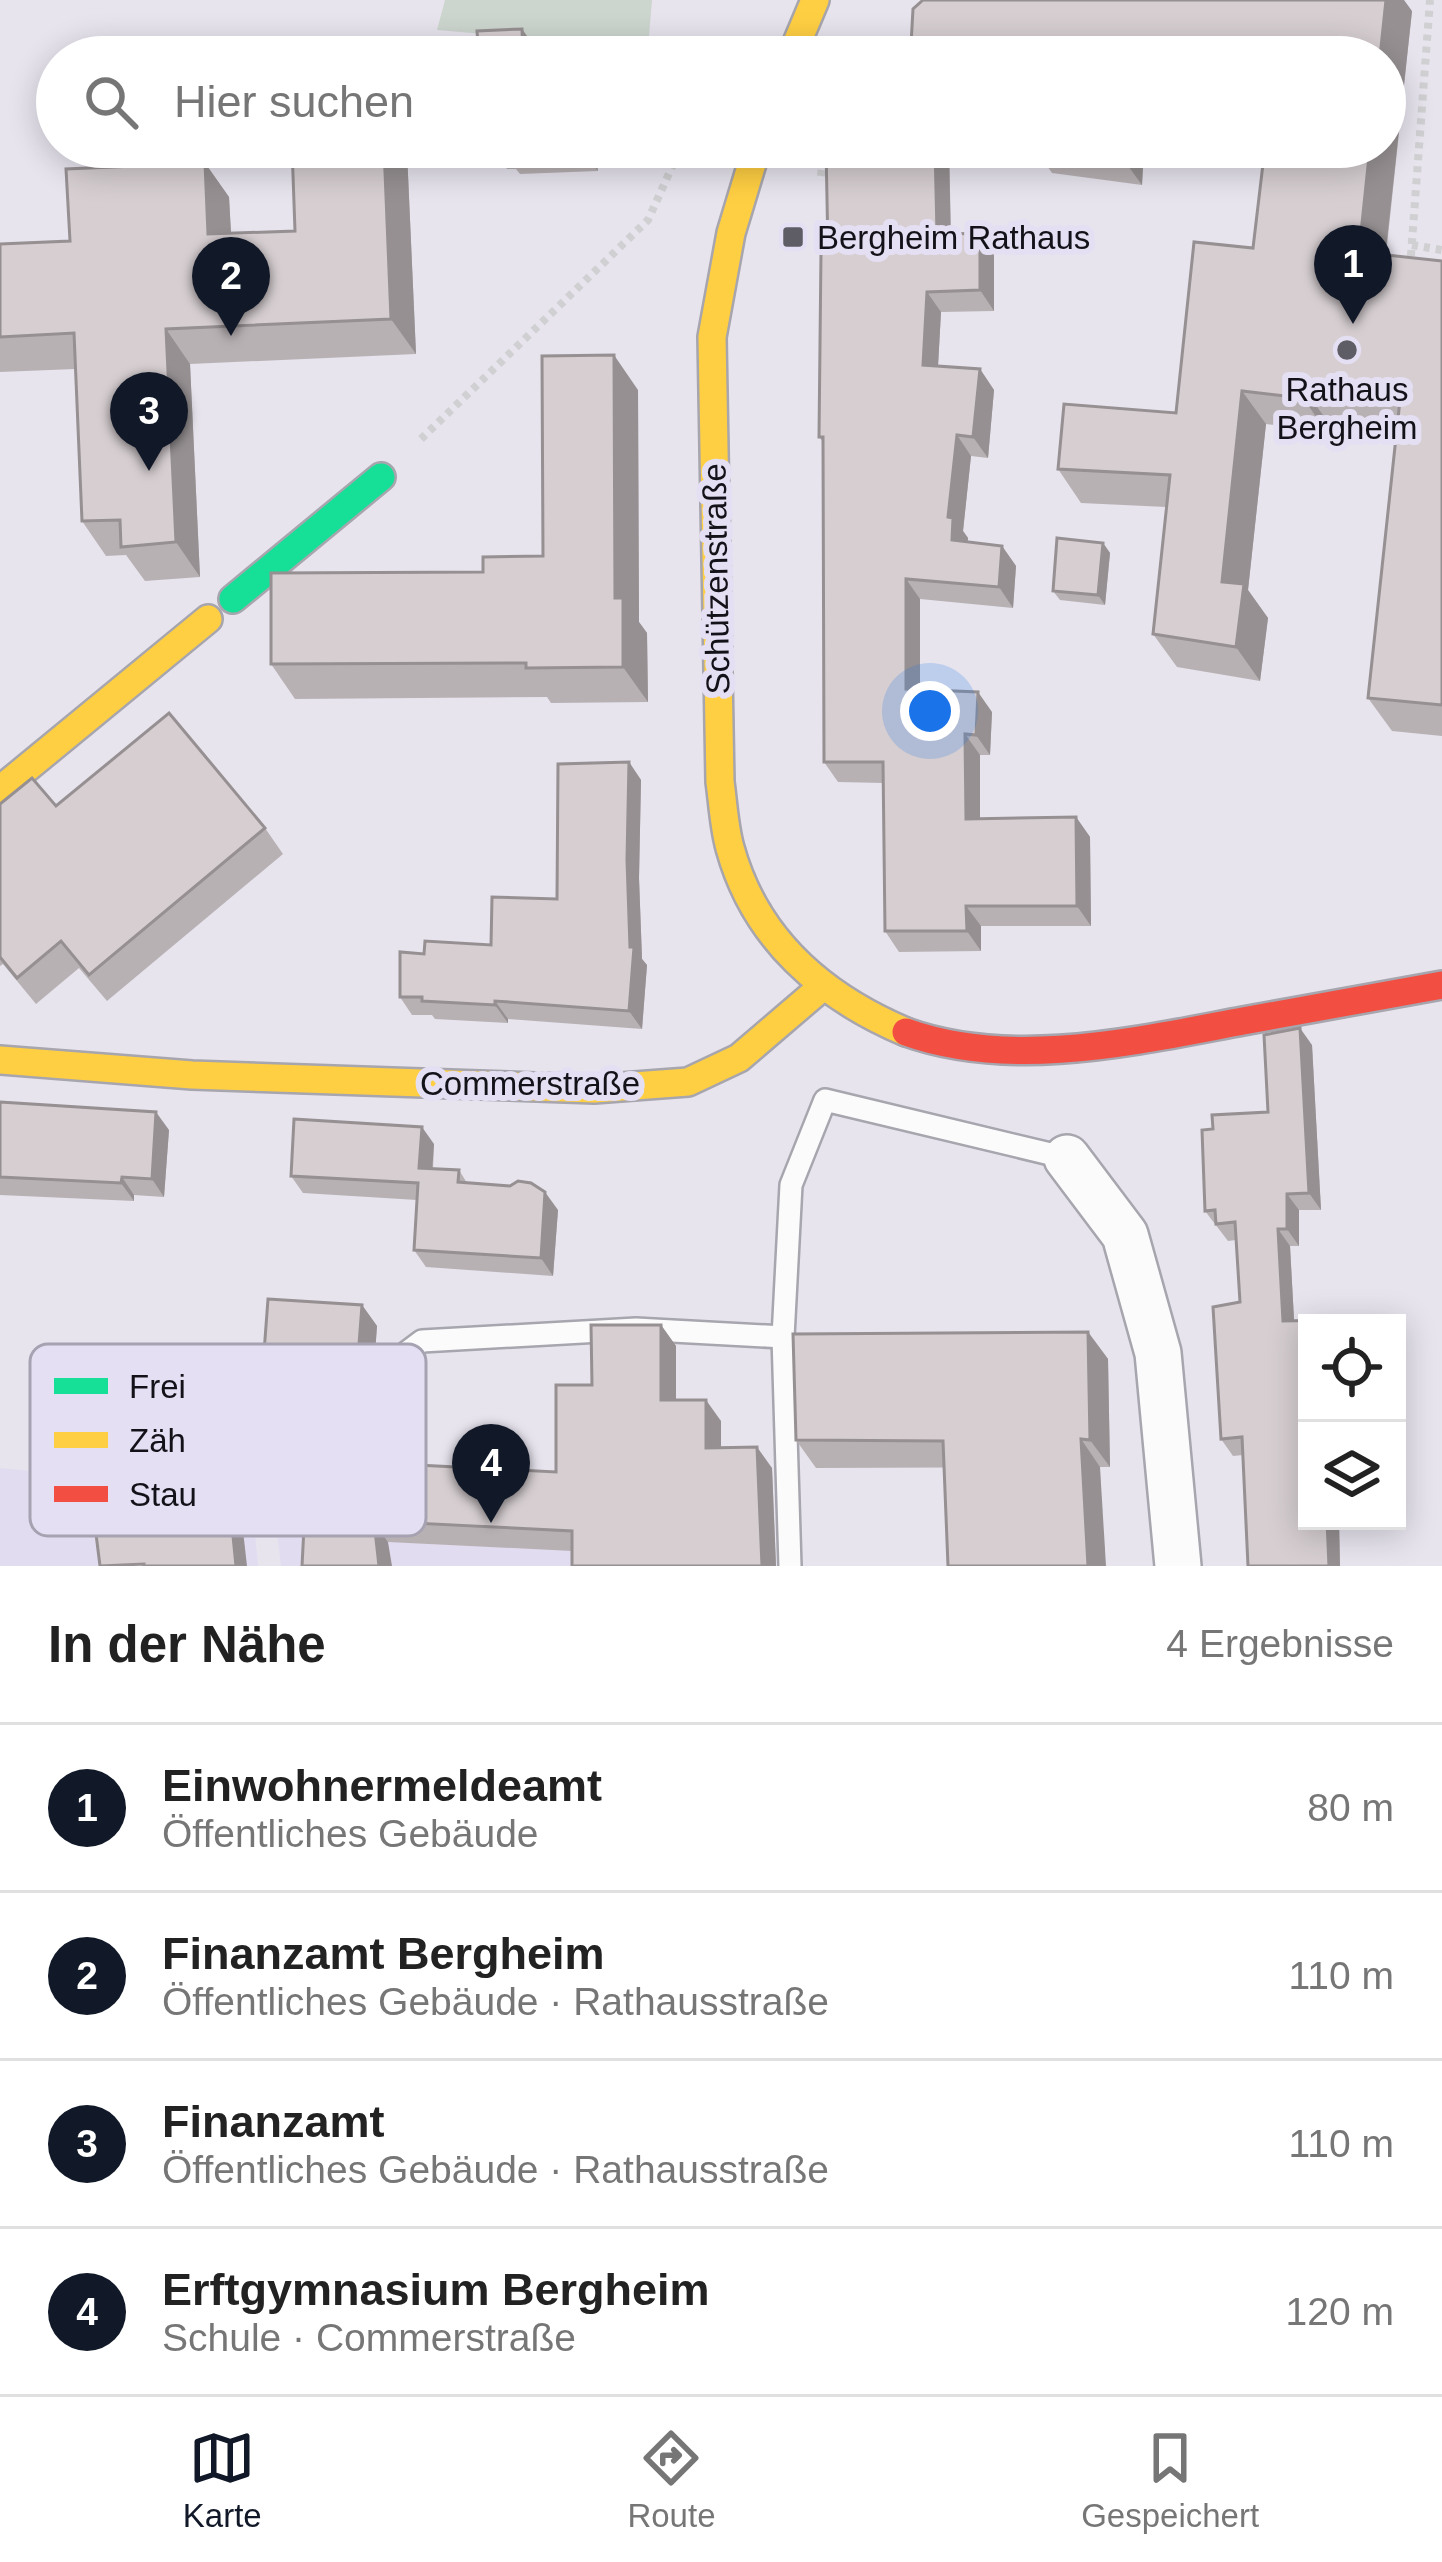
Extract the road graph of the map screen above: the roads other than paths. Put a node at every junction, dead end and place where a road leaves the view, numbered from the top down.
1 (815, 0) edge
2 (800, 36) edge
3 (751, 168) edge
4 (381, 477) road end
5 (232, 599) dead end
6 (208, 620) dead end
7 (0, 790) edge
8 (1442, 985) edge
9 (822, 987) junction
10 (0, 1060) edge
11 (1067, 1158) joint
12 (783, 1337) junction
13 (418, 1344) edge
14 (790, 1566) edge
15 (1178, 1566) edge

1 - 2 main road
3 - 9 main road, Schützenstraße
4 - 5 main road
6 - 7 main road
8 - 9 main road
9 - 10 main road, Commerstraße
11 - 12 lane
11 - 15 street
12 - 13 lane
12 - 14 lane

